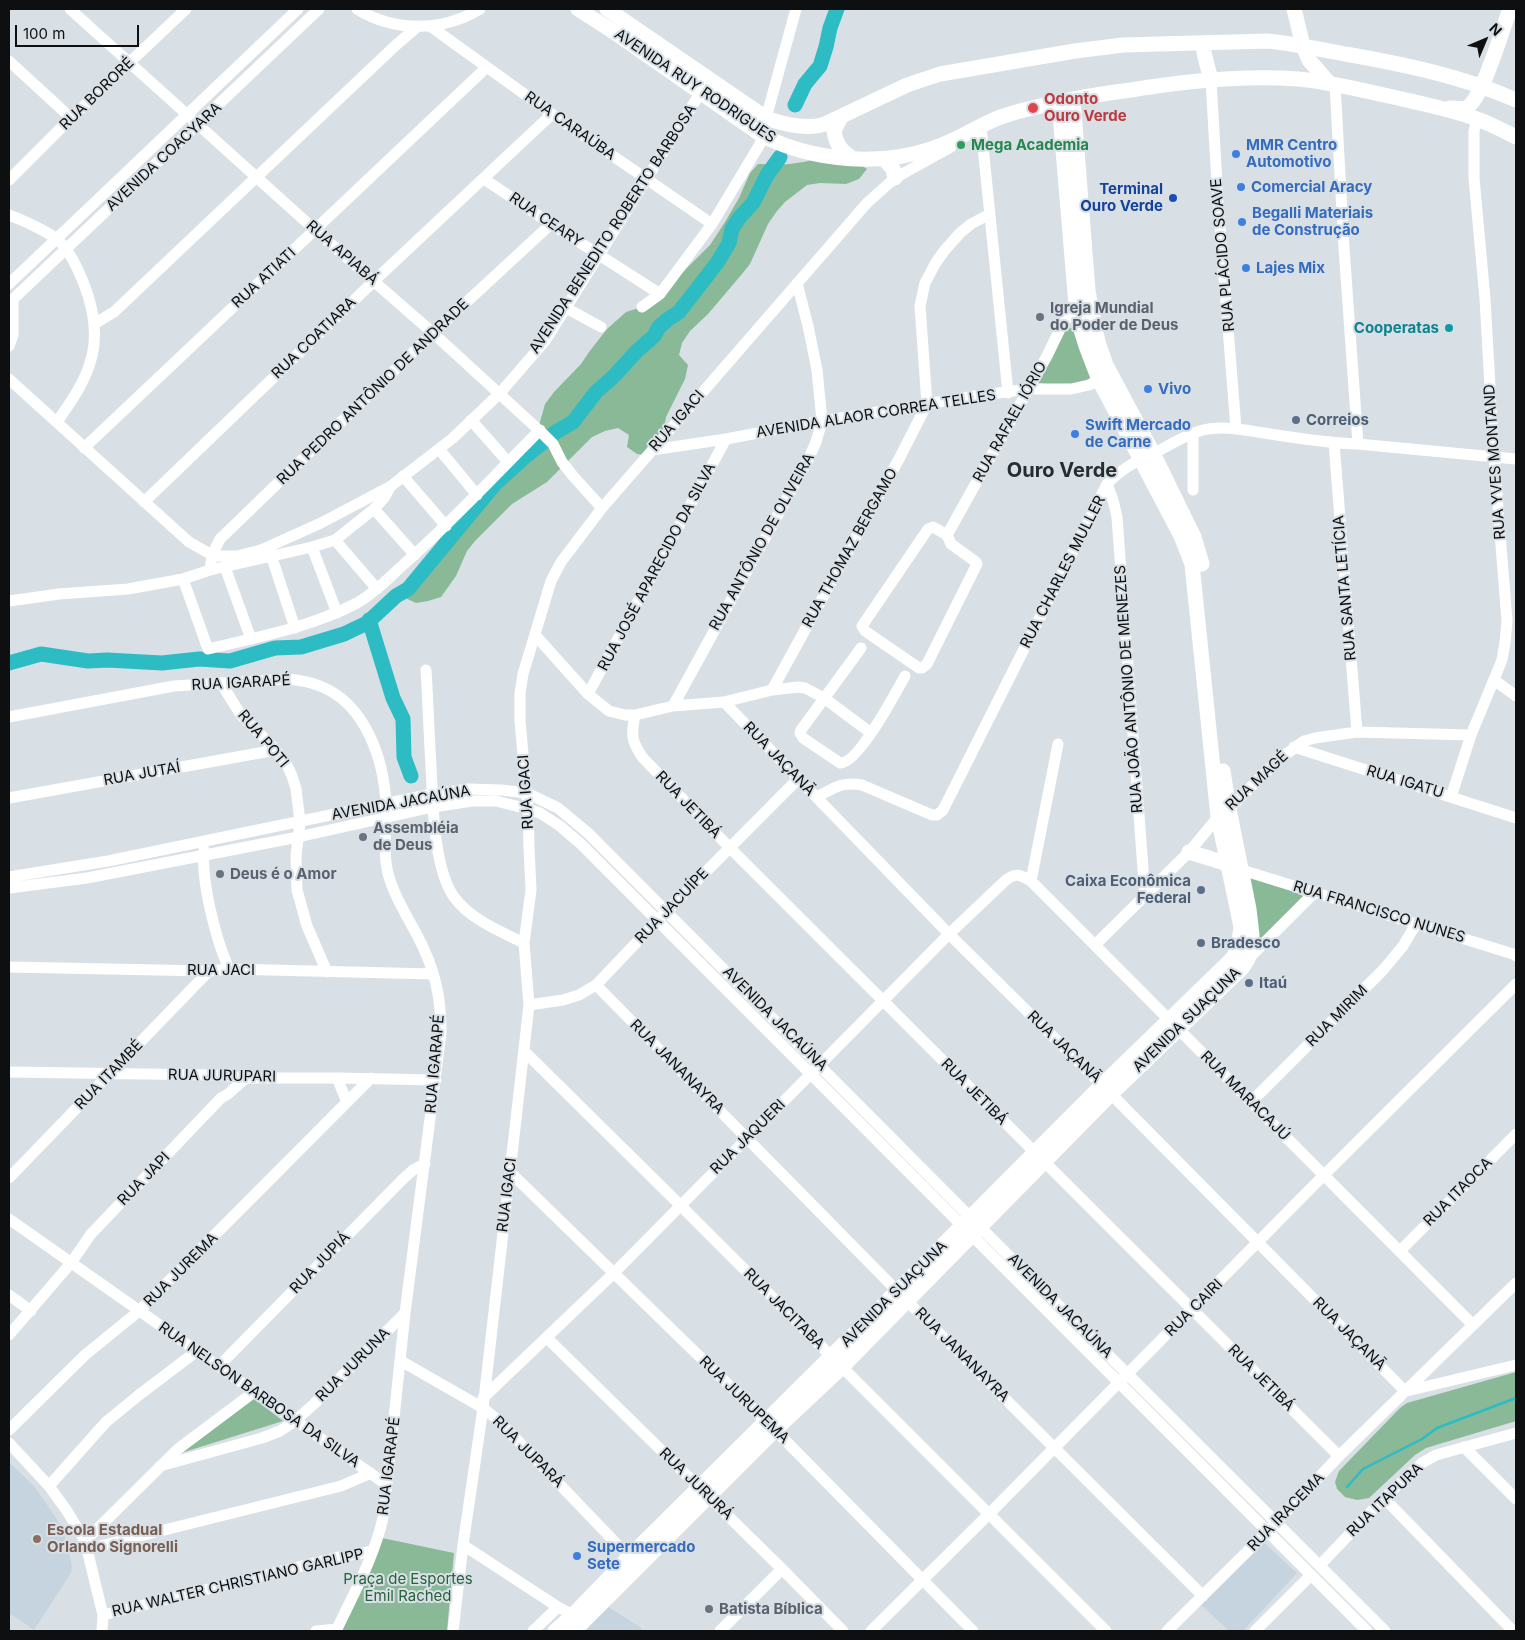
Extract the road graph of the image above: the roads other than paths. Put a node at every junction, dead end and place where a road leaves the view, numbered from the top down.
1 (70, 9) edge
2 (186, 9) edge
3 (298, 9) edge
4 (319, 9) edge
5 (356, 9) edge
6 (480, 9) edge
7 (578, 9) edge
8 (607, 9) edge
9 (796, 9) edge
10 (1294, 9) edge
11 (1510, 9) edge
12 (396, 25) junction
13 (430, 26) junction
14 (417, 27) junction
15 (1204, 43) junction
16 (396, 45) junction
17 (1304, 46) junction
18 (9, 61) edge
19 (130, 62) junction
20 (487, 67) junction
21 (1211, 80) junction
22 (1332, 84) junction
23 (1483, 86) junction
24 (701, 92) junction
25 (1516, 100) edge
26 (1066, 101) junction
27 (1431, 106) junction
28 (552, 114) junction
29 (187, 115) junction
30 (71, 118) junction
31 (766, 118) junction
32 (840, 118) junction
33 (1477, 118) junction
34 (198, 125) junction
35 (981, 129) junction
36 (763, 136) junction
37 (1516, 137) edge
38 (852, 158) junction
39 (884, 158) junction
40 (11, 174) edge
41 (256, 177) junction
42 (895, 178) junction
43 (484, 179) junction
44 (647, 180) junction
45 (990, 214) junction
46 (9, 215) edge
47 (551, 224) junction
48 (712, 224) junction
49 (315, 230) junction
50 (57, 239) junction
51 (67, 250) junction
52 (1080, 254) junction
53 (599, 255) junction
54 (374, 281) junction
55 (797, 283) junction
56 (9, 284) edge
57 (660, 294) junction
58 (11, 302) edge
59 (642, 307) dead end
60 (566, 308) junction
61 (1077, 316) junction
62 (1093, 321) junction
63 (94, 324) junction
64 (601, 327) dead end
65 (433, 333) junction
66 (9, 346) edge
67 (1106, 364) junction
68 (9, 379) edge
69 (1099, 380) junction
70 (1028, 389) junction
71 (500, 393) junction
72 (1008, 393) junction
73 (927, 404) junction
74 (471, 420) junction
75 (822, 421) junction
76 (57, 422) junction
77 (1236, 429) junction
78 (541, 431) junction
79 (1193, 434) junction
80 (726, 440) junction
81 (1334, 443) junction
82 (1358, 444) junction
83 (84, 448) junction
84 (439, 449) junction
85 (652, 450) junction
86 (1147, 456) junction
87 (1494, 457) junction
88 (1516, 458) edge
89 (508, 462) junction
90 (402, 476) junction
91 (1107, 484) junction
92 (391, 486) junction
93 (1193, 490) dead end
94 (477, 494) junction
95 (144, 502) junction
96 (602, 508) junction
97 (374, 509) junction
98 (446, 526) junction
99 (947, 535) junction
100 (335, 540) junction
101 (312, 547) junction
102 (212, 555) junction
103 (415, 555) junction
104 (272, 558) junction
105 (225, 567) junction
106 (210, 570) junction
107 (183, 578) junction
108 (377, 589) junction
109 (9, 601) edge
110 (337, 613) junction
111 (295, 628) junction
112 (536, 636) junction
113 (251, 639) junction
114 (860, 648) dead end
115 (426, 670) dead end
116 (905, 676) dead end
117 (1494, 680) junction
118 (221, 684) junction
119 (772, 690) junction
120 (588, 694) junction
121 (1516, 696) edge
122 (824, 698) junction
123 (724, 702) junction
124 (673, 706) junction
125 (636, 715) junction
126 (9, 717) edge
127 (1357, 732) junction
128 (871, 733) junction
129 (1471, 735) junction
130 (1058, 744) dead end
131 (1294, 747) junction
132 (276, 750) junction
133 (798, 779) junction
134 (527, 793) junction
135 (432, 794) junction
136 (817, 797) junction
137 (1451, 797) junction
138 (9, 798) edge
139 (386, 805) junction
140 (433, 807) junction
141 (528, 809) junction
142 (1224, 813) junction
143 (386, 817) junction
144 (1516, 818) edge
145 (300, 822) junction
146 (298, 836) junction
147 (205, 841) junction
148 (729, 847) junction
149 (1189, 852) junction
150 (203, 855) junction
151 (1235, 867) junction
152 (1012, 875) joint
153 (9, 877) edge
154 (1031, 880) junction
155 (9, 888) edge
156 (1314, 893) junction
157 (1145, 896) junction
158 (666, 912) junction
159 (657, 921) junction
160 (1416, 924) junction
161 (949, 934) junction
162 (524, 942) junction
163 (1096, 944) junction
164 (1516, 956) edge
165 (1241, 959) junction
166 (9, 967) edge
167 (229, 969) junction
168 (209, 971) junction
169 (327, 972) junction
170 (434, 974) junction
171 (1516, 984) edge
172 (596, 986) junction
173 (884, 1002) junction
174 (529, 1005) junction
175 (1175, 1024) junction
176 (524, 1052) junction
177 (820, 1065) junction
178 (9, 1072) edge
179 (111, 1074) junction
180 (214, 1075) junction
181 (810, 1075) junction
182 (246, 1078) junction
183 (337, 1078) junction
184 (371, 1078) junction
185 (436, 1080) junction
186 (1107, 1089) junction
187 (221, 1098) junction
188 (347, 1102) junction
189 (1251, 1102) junction
190 (1516, 1134) edge
191 (747, 1138) junction
192 (1040, 1158) junction
193 (425, 1164) junction
194 (510, 1172) junction
195 (1324, 1176) junction
196 (9, 1178) edge
197 (680, 1206) junction
198 (9, 1220) edge
199 (971, 1226) junction
200 (1258, 1242) junction
201 (1400, 1251) junction
202 (71, 1263) junction
203 (614, 1274) junction
204 (1516, 1283) edge
205 (9, 1295) edge
206 (902, 1296) junction
207 (1193, 1309) junction
208 (31, 1310) junction
209 (139, 1311) junction
210 (405, 1313) junction
211 (1473, 1325) junction
212 (9, 1335) edge
213 (547, 1338) junction
214 (197, 1351) junction
215 (401, 1361) junction
216 (836, 1362) junction
217 (1516, 1365) edge
218 (219, 1366) junction
219 (1128, 1374) junction
220 (1120, 1382) junction
221 (1405, 1391) junction
222 (254, 1392) junction
223 (483, 1403) junction
224 (295, 1421) junction
225 (771, 1426) junction
226 (9, 1430) edge
227 (1516, 1433) edge
228 (9, 1443) edge
229 (1055, 1447) junction
230 (1464, 1447) junction
231 (1339, 1456) junction
232 (160, 1466) junction
233 (370, 1473) junction
234 (387, 1485) junction
235 (49, 1486) junction
236 (704, 1493) junction
237 (1384, 1498) junction
238 (1516, 1499) edge
239 (989, 1514) junction
240 (1276, 1523) junction
241 (1267, 1532) junction
242 (86, 1545) junction
243 (463, 1545) junction
244 (373, 1551) junction
245 (634, 1561) junction
246 (1320, 1565) junction
247 (782, 1569) junction
248 (1311, 1575) junction
249 (922, 1579) junction
250 (1203, 1596) junction
251 (558, 1607) junction
252 (103, 1615) junction
253 (573, 1615) junction
254 (337, 1630) edge
255 (102, 1631) edge
256 (316, 1631) edge
257 (453, 1631) edge
258 (533, 1631) edge
259 (555, 1631) edge
260 (574, 1631) edge
261 (720, 1631) edge
262 (843, 1631) edge
263 (871, 1631) edge
264 (974, 1631) edge
265 (1106, 1631) edge
266 (1167, 1631) edge
267 (1255, 1631) edge
268 (1367, 1631) edge
269 (1385, 1631) edge
270 (1513, 1631) edge

1 - 19 street, RUA APIABÁ
2 - 19 street, RUA BORORÉ
3 - 29 street, AVENIDA COACYARA
4 - 34 street, AVENIDA COACYARA
5 - 12 street
6 - 13 street
7 - 24 main road, AVENIDA RUY RODRIGUES
8 - 31 main road, AVENIDA RUY RODRIGUES
9 - 31 street
10 - 17 main road
11 - 23 main road
12 - 14 street
12 - 16 street
13 - 14 street
13 - 20 street, RUA CARAÚBA
14 - 16 street
15 - 17 main road, AVENIDA RUY RODRIGUES
15 - 21 main road
15 - 32 main road, AVENIDA RUY RODRIGUES
16 - 41 street
17 - 22 main road
17 - 23 main road, AVENIDA RUY RODRIGUES
18 - 30 street
19 - 29 street, RUA APIABÁ
19 - 30 street, RUA BORORÉ
20 - 28 street, RUA CARAÚBA
20 - 49 street, RUA ATIATI
21 - 22 main road, AVENIDA RUY RODRIGUES
21 - 26 main road, AVENIDA RUY RODRIGUES
21 - 77 street, RUA PLÁCIDO SOAVE
22 - 27 main road, AVENIDA RUY RODRIGUES
22 - 82 street
23 - 25 main road, AVENIDA RUY RODRIGUES
23 - 27 main road
24 - 36 main road, AVENIDA RUY RODRIGUES
24 - 44 street, AVENIDA BENEDITO ROBERTO BARBOSA
26 - 35 main road, AVENIDA RUY RODRIGUES
26 - 52 main road
26 - 52 main road
27 - 33 main road, AVENIDA RUY RODRIGUES
28 - 43 street, RUA COATIARA
28 - 44 street, RUA CARAÚBA
29 - 34 street, RUA APIABÁ
29 - 50 street, AVENIDA COACYARA
30 - 40 street, RUA BORORÉ
31 - 32 main road, AVENIDA RUY RODRIGUES
31 - 36 main road
32 - 38 main road
33 - 37 main road, AVENIDA RUY RODRIGUES
33 - 87 street, RUA YVES MONTAND
34 - 41 street, RUA APIABÁ
34 - 51 street, AVENIDA COACYARA
35 - 39 main road, AVENIDA RUY RODRIGUES
35 - 42 street, RUA IGACI
35 - 45 street
36 - 38 main road, AVENIDA RUY RODRIGUES
36 - 48 street
38 - 39 main road, AVENIDA RUY RODRIGUES
39 - 42 main road
41 - 49 street, RUA APIABÁ
41 - 63 street
42 - 55 street, RUA IGACI
43 - 47 street, RUA CEARY
43 - 54 street, RUA COATIARA
44 - 48 street, RUA CARAÚBA
44 - 53 street, AVENIDA BENEDITO ROBERTO BARBOSA
45 - 72 street
45 - 73 street
46 - 50 street
47 - 53 street, RUA CEARY
47 - 65 street, RUA PEDRO ANTÔNIO DE ANDRADE
48 - 57 street
49 - 54 street, RUA APIABÁ
49 - 83 street, RUA ATIATI
50 - 51 street
50 - 56 street, AVENIDA COACYARA
51 - 58 street, AVENIDA COACYARA
51 - 63 street
52 - 61 main road
52 - 62 main road
53 - 57 street, RUA CEARY
53 - 60 street, AVENIDA BENEDITO ROBERTO BARBOSA
54 - 65 street, RUA APIABÁ
54 - 95 street, RUA COATIARA
55 - 75 street, RUA ANTÔNIO DE OLIVEIRA
55 - 85 street, RUA IGACI
57 - 59 street
58 - 66 street
60 - 64 street
60 - 71 street, AVENIDA BENEDITO ROBERTO BARBOSA
61 - 62 main road
61 - 69 main road
61 - 70 street, RUA RAFAEL IÓRIO
62 - 67 main road
63 - 76 street
65 - 71 street, RUA APIABÁ
65 - 102 street, RUA PEDRO ANTÔNIO DE ANDRADE
67 - 69 main road
67 - 86 main road
68 - 76 street, AVENIDA BENEDITO ROBERTO BARBOSA
69 - 70 street, AVENIDA ALAOR CORREA TELLES
69 - 86 main road
70 - 72 street, AVENIDA ALAOR CORREA TELLES
70 - 99 street, RUA RAFAEL IÓRIO
71 - 74 street, AVENIDA BENEDITO ROBERTO BARBOSA
71 - 78 street, RUA APIABÁ
72 - 73 street, AVENIDA ALAOR CORREA TELLES
73 - 75 street, AVENIDA ALAOR CORREA TELLES
73 - 119 street, RUA THOMAZ BERGAMO
74 - 84 street, AVENIDA BENEDITO ROBERTO BARBOSA
74 - 89 street
75 - 80 street, AVENIDA ALAOR CORREA TELLES
75 - 124 street, RUA ANTÔNIO DE OLIVEIRA
76 - 83 street, AVENIDA BENEDITO ROBERTO BARBOSA
77 - 79 street, RUA CHARLES MULLER
77 - 81 street, RUA CHARLES MULLER
78 - 89 street
78 - 96 street, RUA APIABÁ
79 - 86 street, RUA CHARLES MULLER
79 - 93 street
80 - 85 street, AVENIDA ALAOR CORREA TELLES
80 - 120 street, RUA JOSÉ APARECIDO DA SILVA
81 - 82 street, RUA CHARLES MULLER
81 - 127 street, RUA SANTA LETÍCIA
82 - 87 street, RUA CHARLES MULLER
83 - 95 street, AVENIDA BENEDITO ROBERTO BARBOSA
84 - 90 street, AVENIDA BENEDITO ROBERTO BARBOSA
84 - 94 street
85 - 96 street, RUA IGACI
86 - 91 street, RUA CHARLES MULLER
86 - 142 main road
87 - 88 street, RUA CHARLES MULLER
87 - 117 street, RUA YVES MONTAND
89 - 94 street
90 - 92 street, AVENIDA BENEDITO ROBERTO BARBOSA
90 - 98 street
91 - 136 street, RUA CHARLES MULLER
91 - 157 street, RUA JOÃO ANTÔNIO DE MENEZES
92 - 97 street, AVENIDA BENEDITO ROBERTO BARBOSA
92 - 102 street, AVENIDA BENEDITO ROBERTO BARBOSA
94 - 98 street
95 - 102 street, AVENIDA BENEDITO ROBERTO BARBOSA
96 - 112 street, RUA IGACI
97 - 100 street, AVENIDA BENEDITO ROBERTO BARBOSA
97 - 103 street
98 - 103 street
99 - 99 street
100 - 101 street, AVENIDA BENEDITO ROBERTO BARBOSA
100 - 108 street
101 - 104 street, AVENIDA BENEDITO ROBERTO BARBOSA
101 - 110 street
102 - 106 street, RUA PEDRO ANTÔNIO DE ANDRADE
103 - 108 street
104 - 105 street, AVENIDA BENEDITO ROBERTO BARBOSA
104 - 111 street
105 - 106 street, AVENIDA BENEDITO ROBERTO BARBOSA
105 - 113 street
106 - 107 street, AVENIDA BENEDITO ROBERTO BARBOSA
107 - 109 street, AVENIDA BENEDITO ROBERTO BARBOSA
107 - 113 street
108 - 110 street
110 - 111 street
111 - 113 street
112 - 120 street
112 - 134 street, RUA IGACI
114 - 122 street
115 - 135 street
116 - 128 street
117 - 121 street
117 - 129 street, RUA YVES MONTAND
118 - 126 street, RUA IGARAPÉ
118 - 132 street, RUA POTI
118 - 139 street, RUA IGARAPÉ
119 - 122 street
119 - 123 street
120 - 125 street
122 - 128 street
122 - 128 street
123 - 124 street
123 - 133 street, RUA JAÇANÃ
124 - 125 street
125 - 148 street, RUA JETIBÁ
127 - 129 street, RUA MAGÉ
127 - 131 street, RUA MAGÉ
129 - 137 street, RUA YVES MONTAND
130 - 154 street
131 - 137 street, RUA IGATU
131 - 142 street, RUA MAGÉ
132 - 138 street, RUA JUTAÍ
132 - 145 street, RUA POTI
133 - 136 street, RUA JAÇANÃ
133 - 148 street, RUA JACUÍPE
134 - 135 street, AVENIDA JACAÚNA
134 - 141 street, RUA IGACI
134 - 158 street, AVENIDA JACAÚNA
135 - 139 street, AVENIDA JACAÚNA
135 - 140 street
136 - 161 street, RUA JAÇANÃ
137 - 144 street, RUA IGATU
139 - 143 street, RUA IGARAPÉ
139 - 145 street, AVENIDA JACAÚNA
140 - 141 street, AVENIDA JACAÚNA
140 - 143 street, AVENIDA JACAÚNA
140 - 162 street
141 - 159 street, AVENIDA JACAÚNA
141 - 162 street, RUA IGACI
142 - 149 street, RUA MAGÉ
142 - 151 main road
143 - 146 street, AVENIDA JACAÚNA
143 - 170 street, RUA IGARAPÉ
145 - 146 street, RUA POTI
145 - 147 street, AVENIDA JACAÚNA
146 - 150 street, AVENIDA JACAÚNA
146 - 169 street, RUA POTI
147 - 150 street
147 - 153 street, AVENIDA JACAÚNA
148 - 158 street, RUA JACUÍPE
148 - 173 street, RUA JETIBÁ
149 - 151 main road
149 - 157 street, RUA MAGÉ
150 - 155 street, AVENIDA JACAÚNA
150 - 167 street
151 - 156 street, RUA FRANCISCO NUNES
151 - 165 main road
152 - 154 street, RUA MARACAJÚ
152 - 161 street, RUA JAQUERI
154 - 163 street, RUA MARACAJÚ
156 - 160 street, RUA FRANCISCO NUNES
156 - 165 street
157 - 163 street, RUA MAGÉ
158 - 159 street, RUA JACUÍPE
158 - 177 street, AVENIDA JACAÚNA
159 - 172 street, RUA JACUÍPE
159 - 181 street, AVENIDA JACAÚNA
160 - 164 street, RUA FRANCISCO NUNES
160 - 189 street, RUA MIRIM
161 - 173 street, RUA JAQUERI
161 - 186 street, RUA JAÇANÃ
162 - 174 street, RUA IGACI
163 - 175 street, RUA MARACAJÚ
165 - 175 main road, AVENIDA SUAÇUNA
166 - 168 street, RUA JACI
167 - 168 street, RUA JACI
167 - 169 street, RUA JACI
168 - 179 street, RUA ITAMBÉ
169 - 170 street, RUA JACI
170 - 185 street, RUA IGARAPÉ
171 - 195 street, RUA CAIRI
172 - 174 street, RUA JACUÍPE
172 - 191 street, RUA JANANAYRA
173 - 177 street, RUA JAQUERI
173 - 192 street, RUA JETIBÁ
174 - 176 street, RUA IGACI
175 - 186 main road, AVENIDA SUAÇUNA
175 - 189 street, RUA MARACAJÚ
176 - 194 street, RUA IGACI
176 - 197 street, RUA JACITABA
177 - 181 street, RUA JAQUERI
177 - 199 street, AVENIDA JACAÚNA
178 - 179 street, RUA JURUPARI
179 - 180 street, RUA JURUPARI
179 - 196 street, RUA ITAMBÉ
180 - 182 street, RUA JURUPARI
180 - 187 street
181 - 191 street, RUA JAQUERI
181 - 199 street, AVENIDA JACAÚNA
182 - 183 street, RUA JURUPARI
182 - 187 street, RUA JAPI
183 - 184 street, RUA JURUPARI
183 - 188 street
184 - 185 street, RUA JURUPARI
184 - 188 street, RUA JUREMA
185 - 193 street, RUA IGARAPÉ
186 - 192 main road, AVENIDA SUAÇUNA
186 - 200 street, RUA JAÇANÃ
187 - 202 street, RUA JAPI
188 - 209 street, RUA JUREMA
189 - 195 street, RUA MARACAJÚ
190 - 201 street, RUA ITAOCA
191 - 197 street, RUA JAQUERI
191 - 206 street, RUA JANANAYRA
192 - 199 main road, AVENIDA SUAÇUNA
192 - 207 street, RUA JETIBÁ
193 - 210 street, RUA IGARAPÉ
193 - 218 street, RUA JUPIÁ
194 - 203 street, RUA JURUPEMA
194 - 223 street, RUA IGACI
195 - 200 street, RUA CAIRI
195 - 201 street, RUA MARACAJÚ
197 - 203 street, RUA JAQUERI
197 - 216 street, RUA JACITABA
198 - 202 street, RUA NELSON BARBOSA DA SILVA
199 - 206 main road, AVENIDA SUAÇUNA
199 - 219 street, AVENIDA JACAÚNA
199 - 220 street, AVENIDA JACAÚNA
200 - 207 street, RUA CAIRI
200 - 221 street, RUA JAÇANÃ
201 - 211 street, RUA MARACAJÚ
202 - 208 street, RUA JAPI
202 - 209 street, RUA NELSON BARBOSA DA SILVA
203 - 213 street, RUA JAQUERI
203 - 225 street, RUA JURUPEMA
204 - 211 street, RUA IRACEMA
205 - 208 street
206 - 216 main road, AVENIDA SUAÇUNA
206 - 229 street, RUA JANANAYRA
207 - 219 street, RUA CAIRI
207 - 231 street, RUA JETIBÁ
208 - 212 street, RUA JAPI
209 - 214 street, RUA NELSON BARBOSA DA SILVA
209 - 226 street, RUA JUREMA
210 - 215 street, RUA IGARAPÉ
210 - 224 street, RUA JURUNA
211 - 221 street, RUA IRACEMA
213 - 223 street, RUA JAQUERI
213 - 236 street, RUA JURURÁ
214 - 218 street, RUA NELSON BARBOSA DA SILVA
214 - 235 street
215 - 223 street, RUA JUPARÁ
215 - 234 street, RUA IGARAPÉ
216 - 225 main road, AVENIDA SUAÇUNA
216 - 239 street, RUA JACITABA
217 - 221 street
218 - 222 street, RUA NELSON BARBOSA DA SILVA
219 - 220 street, RUA CAIRI
219 - 240 street, AVENIDA JACAÚNA
220 - 229 street, RUA CAIRI
220 - 241 street, AVENIDA JACAÚNA
221 - 231 street, RUA IRACEMA
222 - 224 street, RUA NELSON BARBOSA DA SILVA
222 - 232 street
223 - 243 street, RUA IGACI
223 - 245 street, RUA JUPARÁ
224 - 232 street, RUA JURUNA
224 - 233 street, RUA NELSON BARBOSA DA SILVA
225 - 236 main road, AVENIDA SUAÇUNA
225 - 249 street, RUA JURUPEMA
227 - 230 street, RUA ITAPURA
228 - 235 street
229 - 239 street, RUA CAIRI
229 - 250 street, RUA JANANAYRA
230 - 237 street, RUA ITAPURA
230 - 238 street
231 - 240 street, RUA IRACEMA
232 - 242 street
233 - 234 street, RUA NELSON BARBOSA DA SILVA
233 - 242 street
234 - 244 street, RUA IGARAPÉ
235 - 242 street
236 - 245 main road, AVENIDA SUAÇUNA
236 - 247 street, RUA JURURÁ
237 - 246 street, RUA ITAPURA
237 - 270 street
239 - 249 street, RUA CAIRI
239 - 265 street, RUA JACITABA
240 - 241 street, RUA IRACEMA
240 - 246 street, AVENIDA JACAÚNA
241 - 248 street, AVENIDA JACAÚNA
241 - 250 street, RUA IRACEMA
242 - 252 street
243 - 251 street
243 - 257 street, RUA IGACI
244 - 252 street, RUA WALTER CHRISTIANO GARLIPP
244 - 254 street, RUA IGARAPÉ
245 - 253 main road, AVENIDA SUAÇUNA
245 - 260 main road, AVENIDA SUAÇUNA
246 - 269 street, AVENIDA JACAÚNA
247 - 261 street
247 - 262 street, RUA JURURÁ
248 - 267 street
248 - 268 street, AVENIDA JACAÚNA
249 - 263 street, RUA CAIRI
249 - 264 street, RUA JURUPEMA
250 - 266 street, RUA IRACEMA
251 - 253 street
251 - 258 street
252 - 255 street
253 - 259 main road, AVENIDA SUAÇUNA
254 - 256 street

